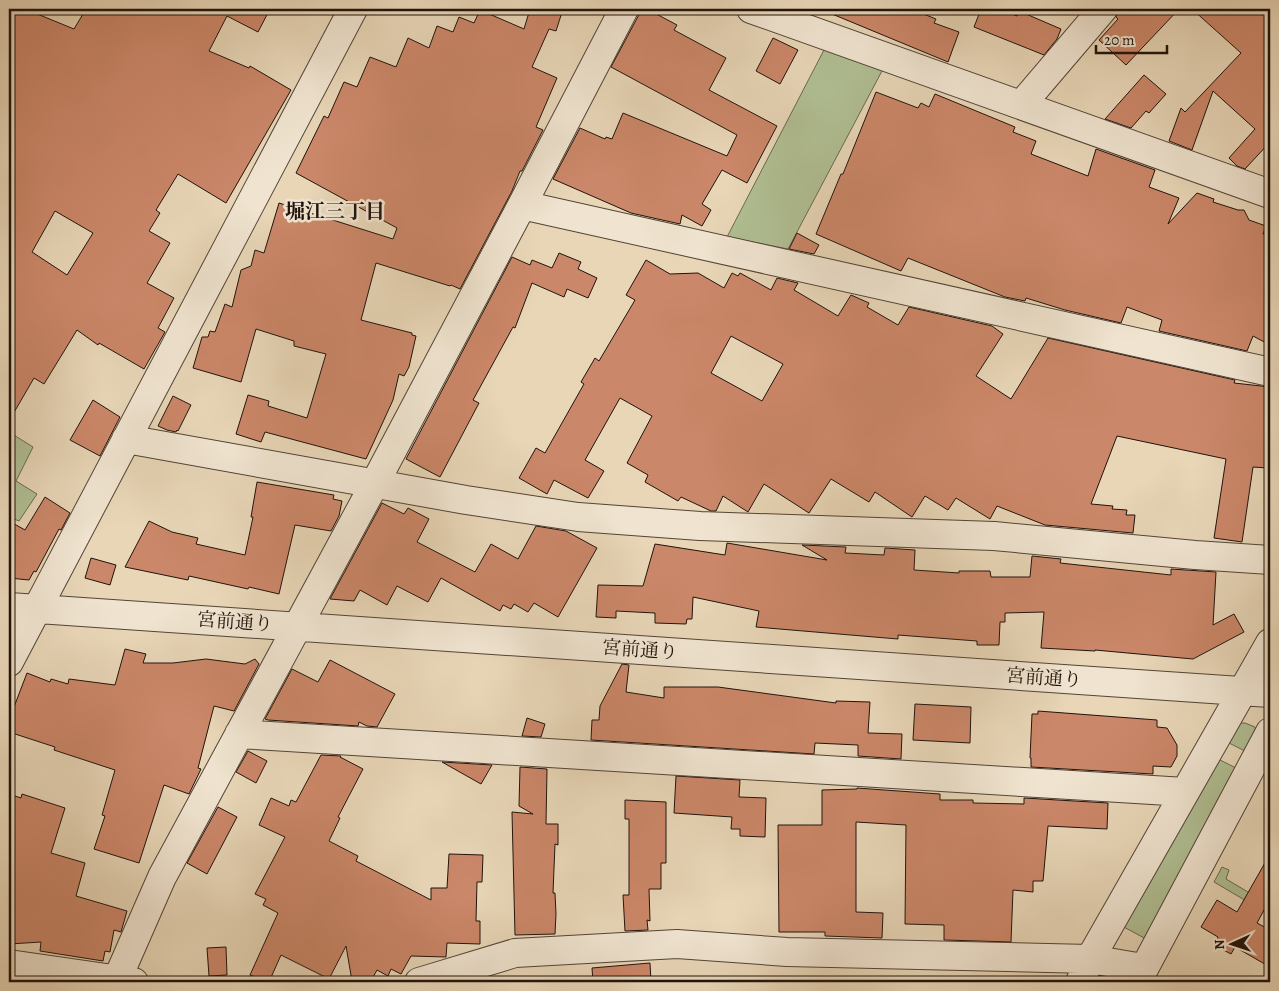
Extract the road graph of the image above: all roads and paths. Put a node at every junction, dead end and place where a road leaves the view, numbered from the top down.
1 (353, 9) edge
2 (624, 9) edge
3 (1102, 9) edge
4 (770, 12) edge
5 (1022, 104) junction
6 (1270, 194) edge
7 (522, 206) junction
8 (1270, 372) edge
9 (126, 439) junction
10 (375, 483) junction
11 (1270, 560) edge
12 (9, 607) edge
13 (37, 609) junction
14 (297, 626) junction
15 (1270, 643) edge
16 (9, 662) edge
17 (1243, 692) junction
18 (1270, 694) edge
19 (1270, 732) edge
20 (240, 734) junction
21 (1185, 792) junction
22 (9, 964) edge
23 (1085, 971) edge
24 (1140, 975) edge
25 (122, 981) edge
26 (419, 982) edge

1 - 9 street
2 - 7 street
3 - 5 street
4 - 5 street
5 - 6 street
7 - 8 street
7 - 10 street
9 - 10 street
9 - 13 street
10 - 11 street
10 - 14 street
12 - 13 street, 宮前通り
13 - 14 street, 宮前通り
13 - 16 street
14 - 17 street, 宮前通り
14 - 20 street
15 - 17 street
17 - 18 street, 宮前通り
17 - 21 street
19 - 24 street
20 - 21 street
20 - 25 street
21 - 23 street
22 - 25 street
23 - 24 street
23 - 26 street

